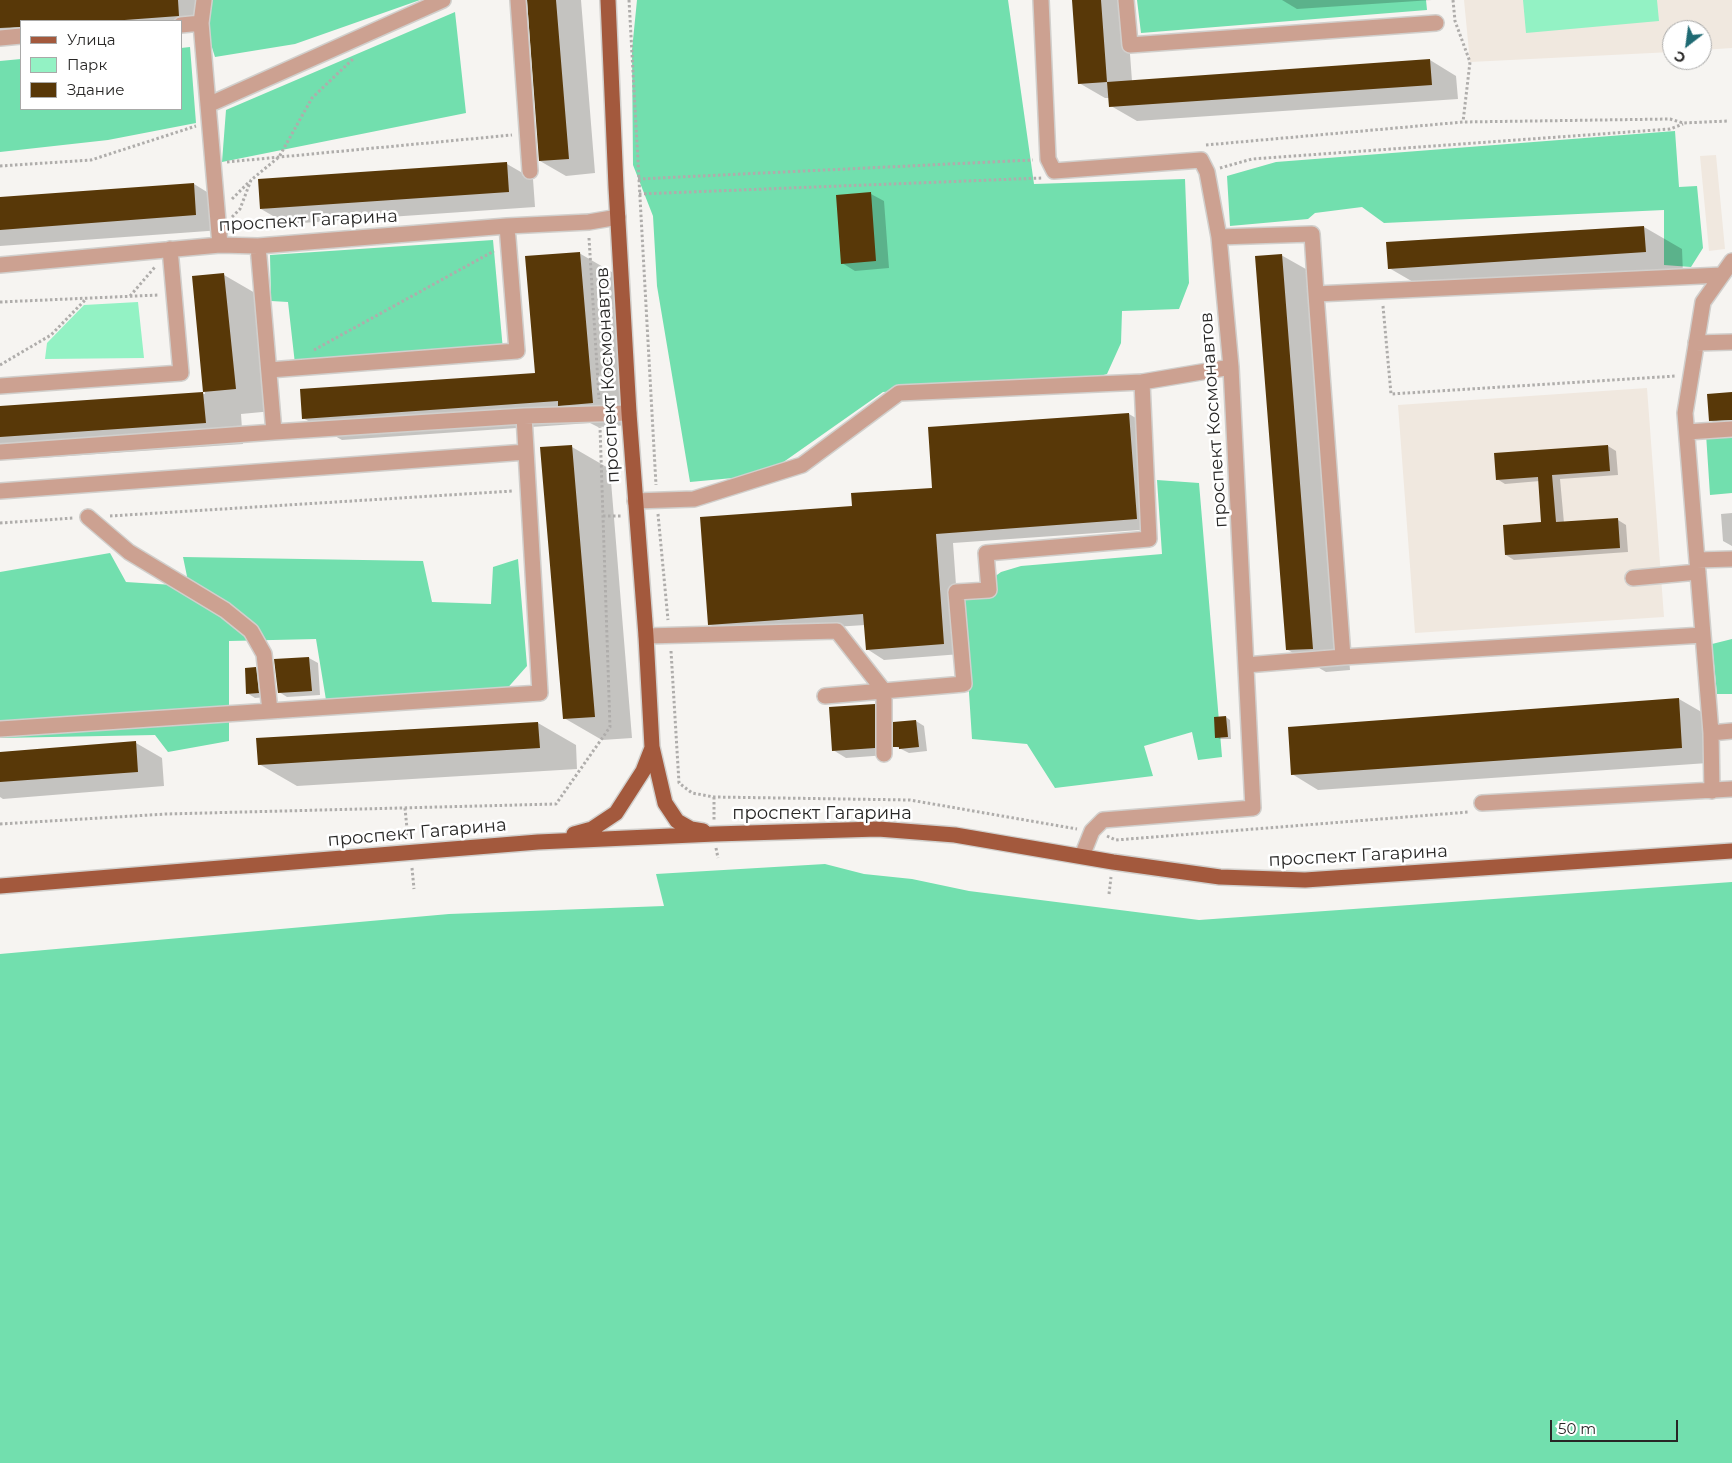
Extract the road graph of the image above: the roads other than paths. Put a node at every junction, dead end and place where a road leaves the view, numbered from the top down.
1 (204, 0) edge
2 (443, 0) edge
3 (518, 0) edge
4 (608, 0) edge
5 (1041, 0) edge
6 (1126, 0) edge
7 (201, 23) junction
8 (1436, 23) dead end
9 (182, 24) edge
10 (20, 36) edge
11 (0, 38) edge
12 (208, 105) junction
13 (530, 171) dead end
14 (618, 217) junction
15 (507, 226) junction
16 (1219, 237) junction
17 (220, 245) junction
18 (258, 246) junction
19 (170, 249) junction
20 (1732, 261) edge
21 (0, 265) edge
22 (1722, 275) junction
23 (1316, 294) junction
24 (1732, 342) edge
25 (1696, 343) junction
26 (1231, 367) junction
27 (269, 370) junction
28 (1142, 382) junction
29 (0, 386) edge
30 (628, 413) junction
31 (524, 416) junction
32 (1732, 429) edge
33 (274, 432) junction
34 (1687, 432) junction
35 (0, 452) edge
36 (526, 452) junction
37 (0, 491) edge
38 (635, 501) junction
39 (88, 517) road end
40 (1732, 559) edge
41 (1697, 566) junction
42 (1634, 578) dead end
43 (1703, 635) junction
44 (646, 636) junction
45 (1343, 657) junction
46 (1246, 664) junction
47 (884, 691) junction
48 (825, 696) dead end
49 (270, 711) junction
50 (0, 729) edge
51 (1732, 731) edge
52 (1711, 733) junction
53 (652, 747) junction
54 (884, 754) dead end
55 (1732, 789) edge
56 (1712, 790) junction
57 (1479, 807) road end
58 (714, 834) junction
59 (538, 842) junction
60 (1732, 851) edge
61 (1082, 856) junction
62 (0, 886) edge

1 - 7 street
2 - 12 street
3 - 13 street
4 - 14 main road, проспект Космонавтов
5 - 16 street, проспект Космонавтов
6 - 8 street
7 - 9 street
7 - 12 street
10 - 11 street
12 - 17 street
14 - 15 street, проспект Гагарина
14 - 30 main road, проспект Космонавтов
15 - 18 street, проспект Гагарина
15 - 27 street
16 - 23 street
16 - 26 street, проспект Космонавтов
17 - 18 street, проспект Гагарина
17 - 19 street, проспект Гагарина
18 - 27 street
19 - 21 street, проспект Гагарина
19 - 29 street
20 - 22 street
22 - 23 street
22 - 25 street
23 - 45 street
24 - 25 street
25 - 34 street
26 - 28 street
26 - 46 street, проспект Космонавтов
27 - 33 street
28 - 38 street
28 - 47 street
30 - 31 street
30 - 38 main road, проспект Космонавтов
31 - 33 street
31 - 36 street
32 - 34 street
33 - 35 street
34 - 41 street
36 - 37 street
36 - 49 street
38 - 44 main road, проспект Космонавтов
39 - 49 street
40 - 41 street
41 - 42 street
41 - 43 street
43 - 45 street
43 - 52 street
44 - 47 street
44 - 53 main road, проспект Космонавтов
45 - 46 street
46 - 61 street, проспект Космонавтов
47 - 48 street
47 - 54 street
49 - 50 street
51 - 52 street
52 - 56 street
53 - 58 main road
53 - 59 main road
55 - 56 street
56 - 57 street
58 - 59 main road, проспект Гагарина
58 - 61 main road, проспект Гагарина
59 - 62 main road, проспект Гагарина
60 - 61 main road, проспект Гагарина

